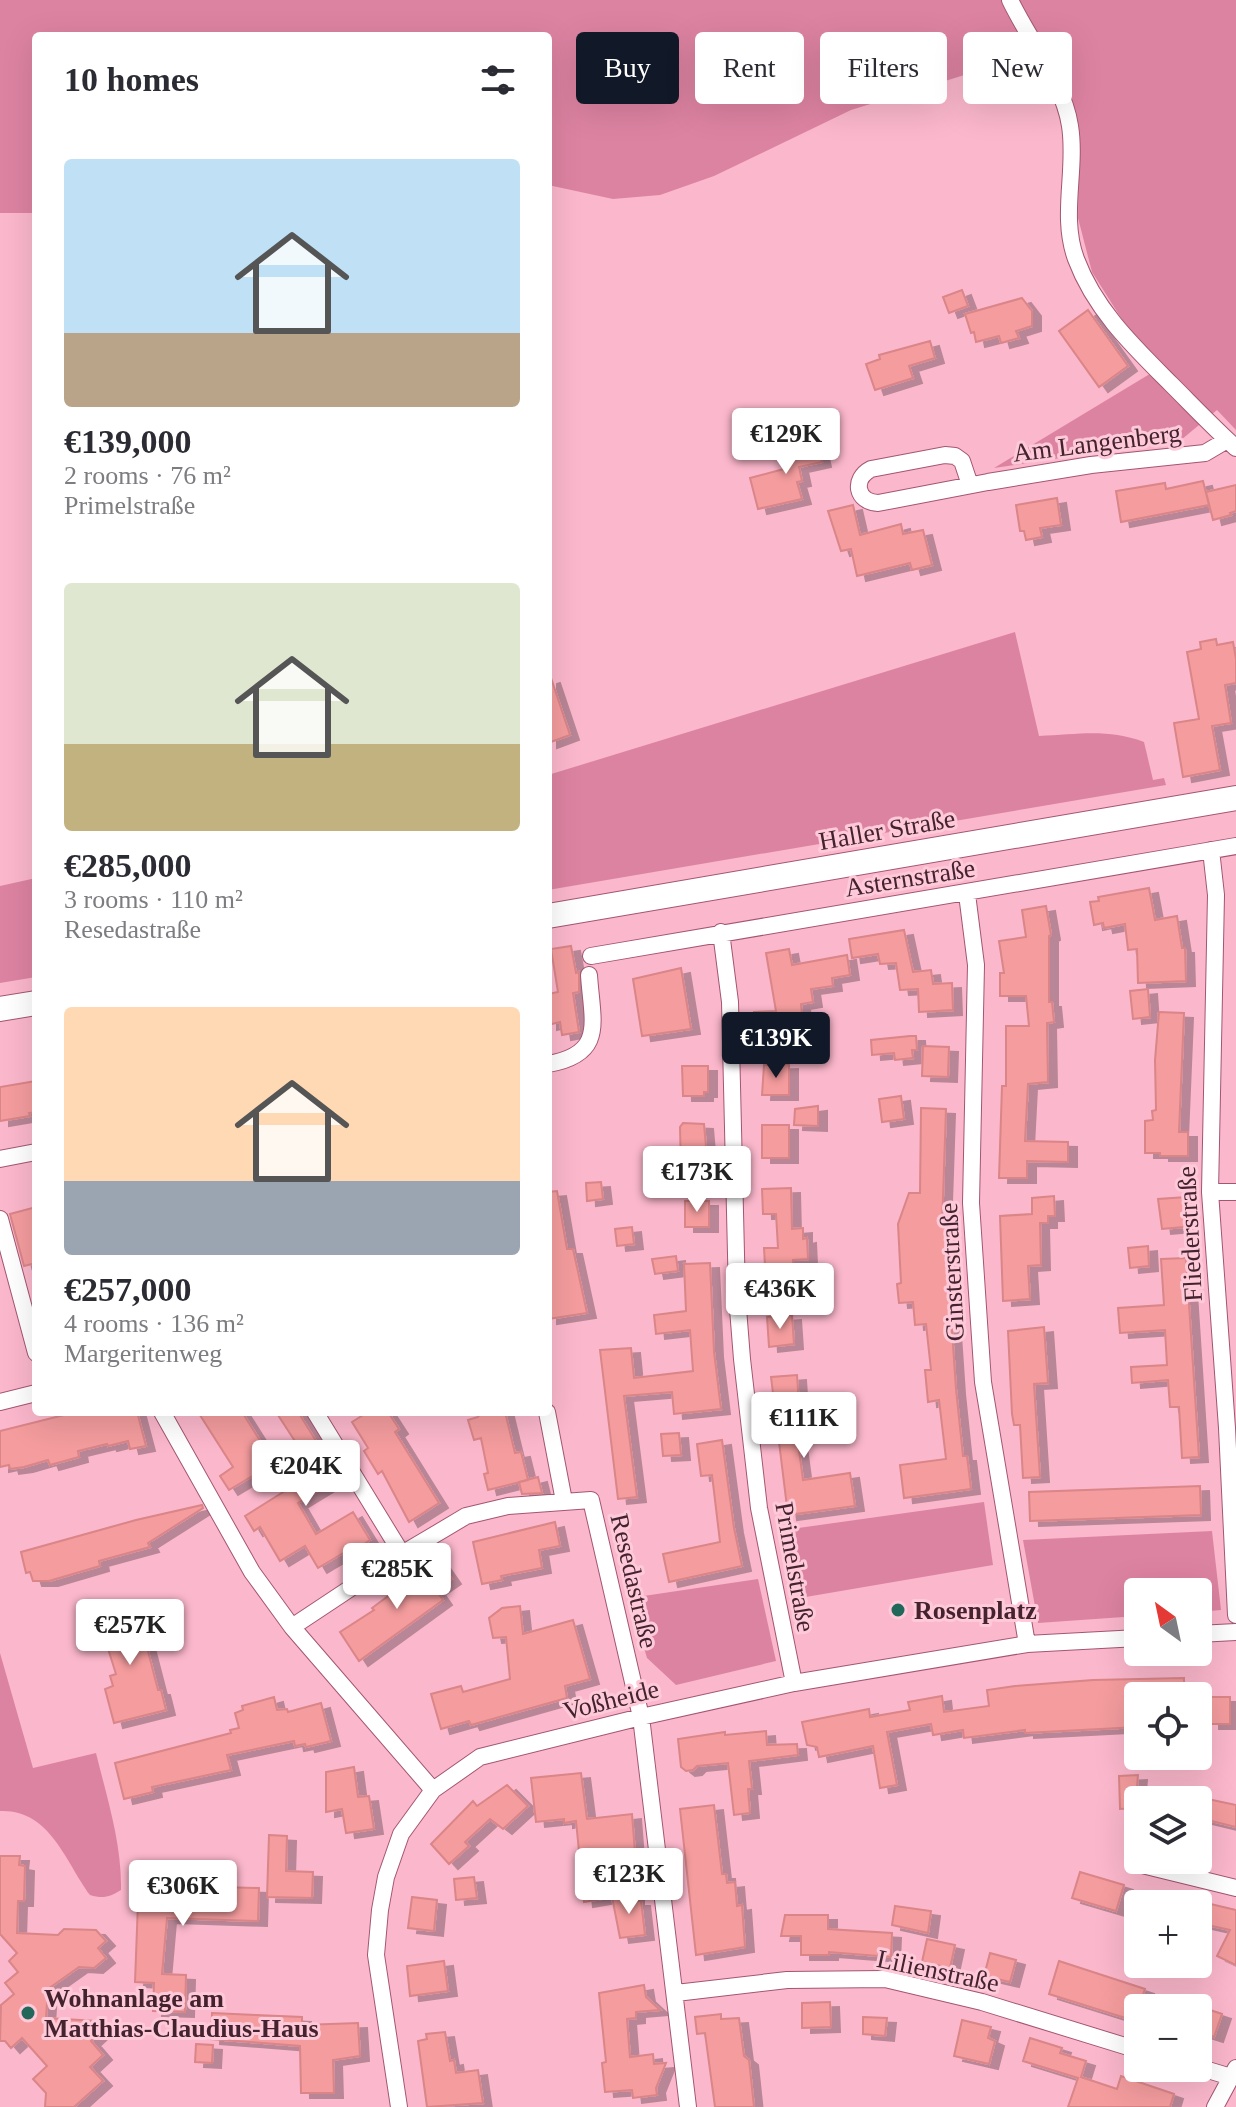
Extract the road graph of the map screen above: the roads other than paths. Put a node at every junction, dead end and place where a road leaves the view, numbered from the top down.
1 (1010, 0) edge
2 (1232, 444) edge
3 (970, 485) junction
4 (1236, 798) edge
5 (1236, 846) edge
6 (1211, 850) junction
7 (967, 894) junction
8 (552, 915) edge
9 (721, 932) junction
10 (591, 956) dead end
11 (589, 975) dead end
12 (32, 1004) edge
13 (0, 1009) edge
14 (552, 1063) edge
15 (32, 1153) edge
16 (0, 1159) edge
17 (1210, 1192) junction
18 (1236, 1192) edge
19 (0, 1219) edge
20 (32, 1338) edge
21 (32, 1394) edge
22 (0, 1402) edge
23 (164, 1416) edge
24 (317, 1416) edge
25 (548, 1416) edge
26 (564, 1501) junction
27 (402, 1554) junction
28 (1236, 1615) edge
29 (292, 1627) junction
30 (1236, 1632) edge
31 (1212, 1633) edge
32 (1124, 1639) edge
33 (1027, 1644) junction
34 (794, 1683) junction
35 (641, 1717) junction
36 (433, 1790) junction
37 (1179, 1874) edge
38 (1236, 1888) edge
39 (676, 1993) junction
40 (1124, 2046) edge
41 (1212, 2069) edge
42 (1234, 2073) edge
43 (399, 2107) edge
44 (688, 2107) edge
45 (1215, 2107) edge

1 - 2 street, Am Langenberg
2 - 3 street, Am Langenberg
3 - 3 street, Am Langenberg
4 - 8 main road, Haller Straße
5 - 6 street, Asternstraße
6 - 7 street, Asternstraße
6 - 17 street, Fliederstraße
7 - 9 street, Asternstraße
7 - 33 street, Ginsterstraße
9 - 10 street, Asternstraße
9 - 34 street, Primelstraße
11 - 14 street
12 - 13 main road
15 - 16 street
17 - 18 street
17 - 28 street, Fliederstraße
19 - 20 street
21 - 22 street
23 - 29 street
24 - 27 street
25 - 26 street
26 - 27 street, Resedastraße
26 - 35 street, Resedastraße
27 - 29 street, Resedastraße
29 - 36 street
30 - 31 street
32 - 33 street, Voßheide
33 - 34 street, Voßheide
34 - 35 street, Voßheide
35 - 36 street, Voßheide
35 - 39 street
36 - 43 street, Voßheide
37 - 38 street
39 - 40 street, Lilienstraße
39 - 44 street
41 - 42 street
42 - 45 street

